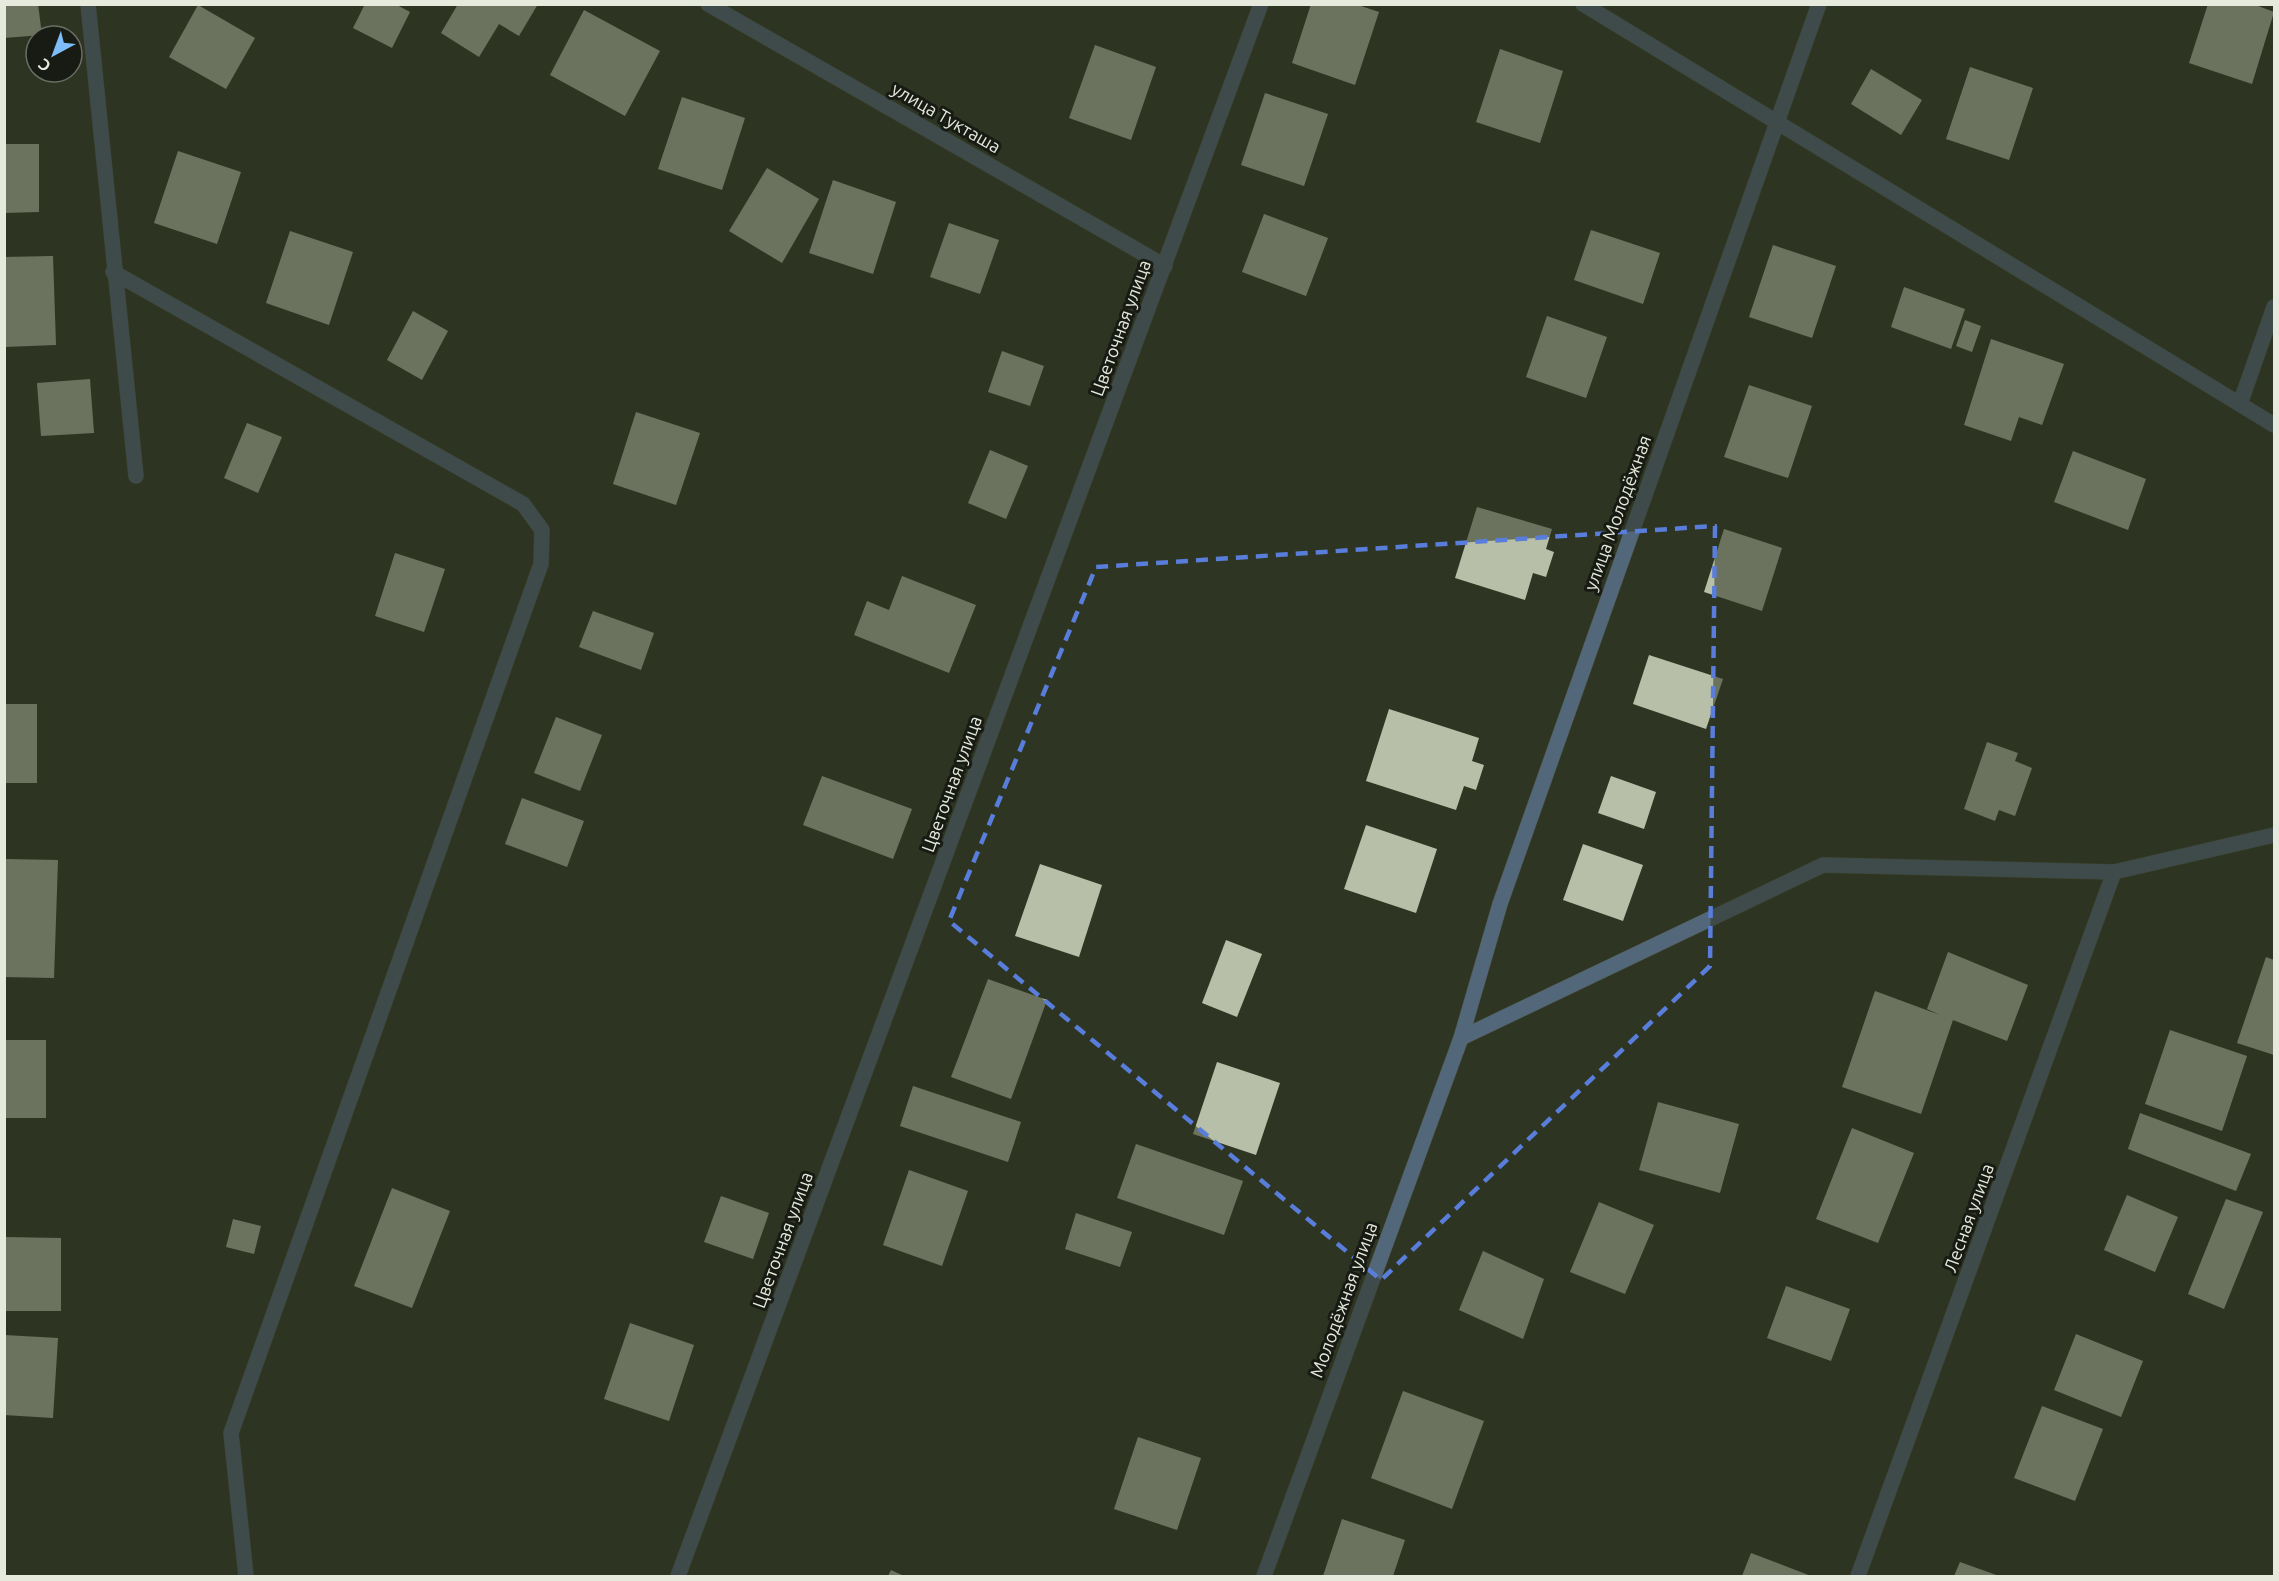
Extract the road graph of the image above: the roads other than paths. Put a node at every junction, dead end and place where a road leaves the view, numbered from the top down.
1 (88, 4) edge
2 (708, 4) edge
3 (1261, 4) edge
4 (1583, 4) edge
5 (1819, 4) edge
6 (1777, 122) junction
7 (1165, 266) junction
8 (113, 272) junction
9 (2274, 307) edge
10 (2240, 404) junction
11 (2274, 425) edge
12 (136, 476) dead end
13 (2274, 835) edge
14 (2114, 872) junction
15 (1461, 1038) junction
16 (246, 1576) edge
17 (678, 1576) edge
18 (1264, 1576) edge
19 (1858, 1576) edge

1 - 8 street
2 - 7 street, улица Тукташа
3 - 7 street, Цветочная улица
4 - 6 street
5 - 6 street, улица Молодёжная
6 - 10 street
6 - 15 street, улица Молодёжная
7 - 17 street, Цветочная улица
8 - 12 street
8 - 16 street
9 - 10 street
10 - 11 street
13 - 14 street
14 - 15 street
14 - 19 street, Лесная улица
15 - 18 street, Молодёжная улица

